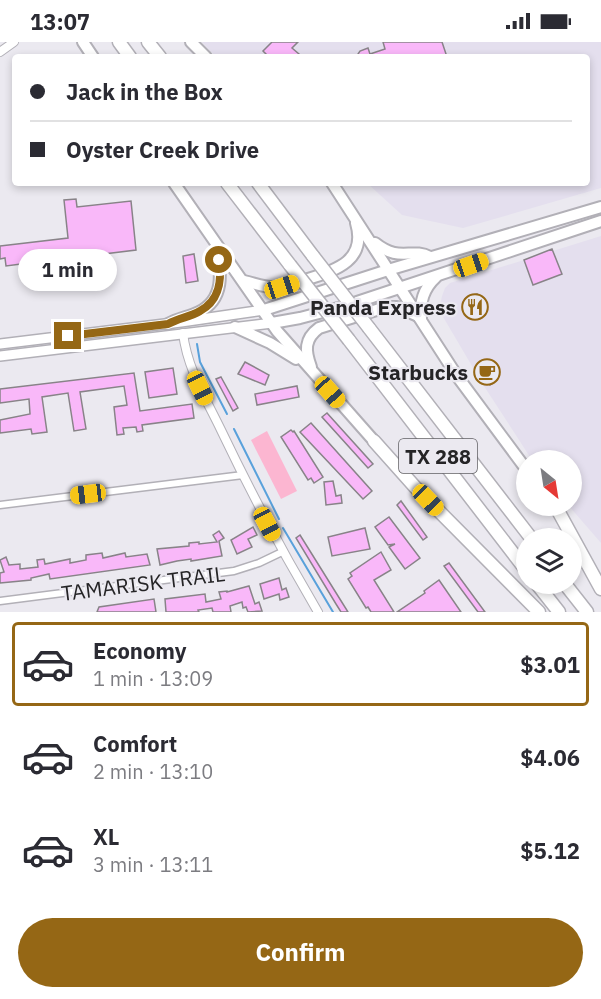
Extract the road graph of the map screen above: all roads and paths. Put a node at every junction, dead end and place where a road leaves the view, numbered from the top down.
1 (14, 42) edge
2 (148, 42) edge
3 (190, 42) edge
4 (0, 52) edge
5 (158, 54) edge
6 (203, 54) edge
7 (176, 186) edge
8 (229, 186) edge
9 (260, 186) edge
10 (334, 186) edge
11 (601, 207) edge
12 (353, 214) junction
13 (601, 221) edge
14 (368, 238) junction
15 (216, 246) junction
16 (430, 258) junction
17 (388, 270) junction
18 (437, 277) junction
19 (244, 280) junction
20 (400, 288) junction
21 (264, 310) junction
22 (420, 318) junction
23 (272, 323) junction
24 (168, 324) junction
25 (235, 327) junction
26 (183, 333) junction
27 (0, 344) edge
28 (0, 356) edge
29 (306, 365) junction
30 (315, 375) junction
31 (374, 441) joint
32 (516, 456) edge
33 (243, 475) junction
34 (0, 506) edge
35 (561, 516) edge
36 (523, 528) edge
37 (282, 552) junction
38 (516, 557) edge
39 (601, 589) edge
40 (545, 594) edge
41 (573, 594) edge
42 (0, 600) edge
43 (318, 612) edge
44 (539, 612) edge
45 (559, 612) edge
46 (587, 612) edge

1 - 4 street
2 - 5 highway
3 - 6 main road
7 - 15 main road
8 - 38 highway, TX 288, bridge
9 - 36 highway, TX 288, bridge
10 - 12 main road
11 - 16 main road
12 - 14 main road
12 - 19 main road
13 - 18 main road
14 - 16 main road
14 - 17 main road
15 - 19 main road
15 - 24 main road
16 - 17 main road
17 - 20 main road
17 - 21 main road
18 - 20 main road
18 - 22 main road
19 - 21 main road
20 - 22 main road
20 - 23 main road
21 - 23 main road
21 - 24 main road
22 - 30 main road
22 - 32 main road
23 - 25 main road
23 - 29 main road
24 - 27 main road
25 - 26 main road
25 - 29 main road
26 - 28 main road
26 - 33 street
29 - 30 main road
30 - 31 main road
31 - 44 highway
33 - 34 street
33 - 37 street
35 - 39 highway
37 - 42 street, TAMARISK TRAIL
37 - 43 street
40 - 45 highway
41 - 46 highway

